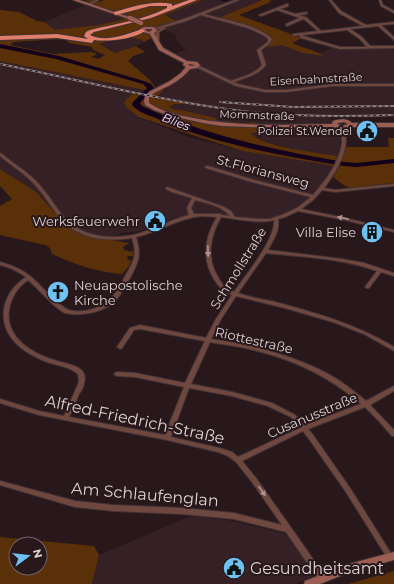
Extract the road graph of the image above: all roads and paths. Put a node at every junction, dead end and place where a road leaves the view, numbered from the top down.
1 (75, 0) edge
2 (98, 0) edge
3 (156, 0) edge
4 (194, 0) edge
5 (238, 0) edge
6 (330, 0) edge
7 (380, 0) edge
8 (88, 4) junction
9 (287, 5) dead end
10 (278, 9) junction
11 (123, 11) junction
12 (394, 12) edge
13 (115, 13) junction
14 (306, 13) dead end
15 (201, 14) junction
16 (260, 15) dead end
17 (295, 15) junction
18 (128, 17) junction
19 (149, 17) junction
20 (302, 18) junction
21 (394, 23) edge
22 (122, 24) junction
23 (168, 25) junction
24 (288, 25) dead end
25 (379, 25) junction
26 (365, 26) junction
27 (348, 29) junction
28 (148, 30) junction
29 (74, 32) dead end
30 (81, 32) dead end
31 (321, 32) junction
32 (300, 34) junction
33 (294, 35) dead end
34 (28, 37) junction
35 (0, 38) edge
36 (394, 39) edge
37 (157, 40) junction
38 (394, 47) edge
39 (369, 48) junction
40 (188, 65) junction
41 (196, 66) joint
42 (231, 82) junction
43 (394, 85) edge
44 (334, 125) junction
45 (351, 125) junction
46 (394, 126) edge
47 (343, 128) junction
48 (0, 154) edge
49 (207, 167) dead end
50 (394, 185) edge
51 (167, 188) dead end
52 (321, 189) junction
53 (313, 196) junction
54 (194, 198) junction
55 (297, 209) junction
56 (220, 215) junction
57 (192, 216) junction
58 (233, 217) junction
59 (276, 218) junction
60 (394, 231) edge
61 (133, 236) junction
62 (264, 251) junction
63 (0, 263) edge
64 (380, 270) junction
65 (394, 275) edge
66 (29, 277) junction
67 (367, 287) dead end
68 (234, 294) junction
69 (207, 340) junction
70 (120, 347) dead end
71 (394, 349) edge
72 (117, 374) dead end
73 (186, 385) junction
74 (394, 388) edge
75 (0, 401) edge
76 (366, 404) junction
77 (66, 418) junction
78 (304, 428) junction
79 (394, 434) edge
80 (167, 438) junction
81 (238, 460) junction
82 (0, 482) edge
83 (289, 530) junction
84 (392, 556) edge
85 (322, 578) junction
86 (309, 584) edge

1 - 8 main road
2 - 8 street
3 - 13 highway
4 - 19 highway
5 - 15 street
6 - 26 street
7 - 12 street
8 - 13 main road
9 - 10 street
10 - 16 street
10 - 17 street
11 - 13 highway
11 - 18 highway
11 - 19 highway
13 - 18 main road
14 - 17 street
15 - 23 street
15 - 42 street
17 - 20 street
18 - 28 main road, bridge
19 - 22 highway
20 - 24 street
20 - 31 street
21 - 25 street
22 - 28 highway
22 - 30 highway
23 - 28 street
23 - 37 street
25 - 26 street
25 - 36 street
26 - 27 street
27 - 31 street
27 - 39 street
28 - 34 highway
28 - 37 main road
29 - 34 highway
31 - 32 street
32 - 33 street
32 - 39 street
34 - 35 highway
37 - 40 main road
38 - 39 street
40 - 41 main road
40 - 44 main road, Mommstraße
41 - 42 street, Eisenbahnstraße
42 - 43 street, Eisenbahnstraße
44 - 45 main road, Mommstraße
44 - 47 main road, Mommstraße
45 - 46 main road, Mommstraße
45 - 47 main road, Mommstraße
47 - 52 street
48 - 61 street
49 - 53 street, St.Floriansweg
50 - 52 street
51 - 54 street
52 - 53 street
53 - 55 street
54 - 57 street
54 - 58 street
55 - 59 street
60 -> 55 street
56 - 57 street
56 - 58 street
56 -> 68 street
57 - 61 street
58 - 59 street
59 - 62 street, Schmollstraße
61 - 66 street
62 - 64 street
62 - 68 street, Schmollstraße
63 - 66 street
64 - 65 street
64 - 67 street
66 - 77 street
68 - 69 street, Schmollstraße
68 - 71 street
69 - 70 street, Riottestraße
69 - 73 street, Schmollstraße
69 - 76 street, Riottestraße
72 - 73 street
73 - 78 street
73 - 80 street, Schmollstraße
74 - 76 street, Cusanusstraße
75 - 77 street, Alfred-Friedrich-Straße
76 - 78 street, Cusanusstraße
76 - 79 street, Riottestraße
77 - 80 street, Alfred-Friedrich-Straße
78 - 81 street, Cusanusstraße
78 - 84 street
80 - 81 street, Alfred-Friedrich-Straße
81 -> 83 street, Alfred-Friedrich-Straße
82 - 83 street, Am Schlaufenglan
83 - 85 street, Alfred-Friedrich-Straße
84 - 85 main road
85 - 86 main road

